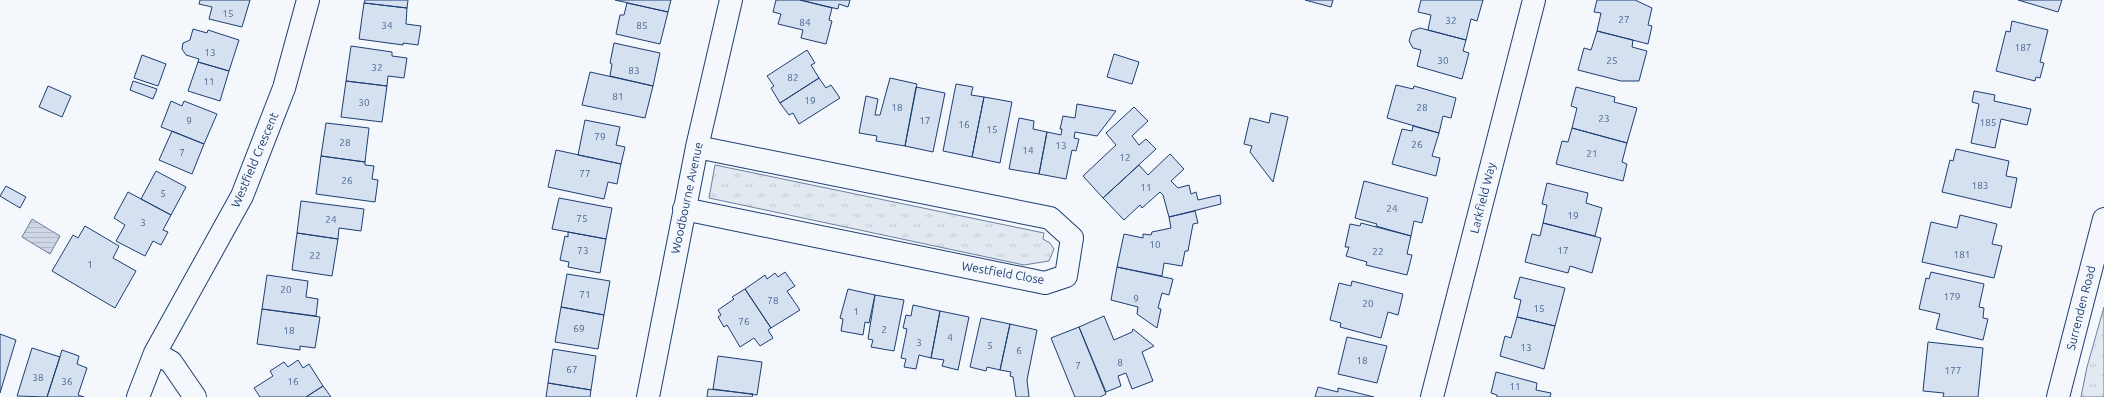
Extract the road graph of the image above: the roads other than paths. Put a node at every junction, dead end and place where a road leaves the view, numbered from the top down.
1 (308, 0) edge
2 (731, 0) edge
3 (1534, 0) edge
4 (697, 147) junction
5 (684, 209) junction
6 (2104, 219) edge
7 (155, 353) junction
8 (138, 397) edge
9 (195, 397) edge
10 (648, 397) edge
11 (1432, 397) edge
12 (2058, 397) edge

1 - 7 street, Westfield Crescent
2 - 4 street, Woodbourne Avenue
3 - 11 street, Larkfield Way
4 - 5 street, Woodbourne Avenue
4 - 5 street, Westfield Close
5 - 10 street, Woodbourne Avenue
6 - 12 street, Surrenden Road
7 - 8 street, Westfield Crescent
7 - 9 street

